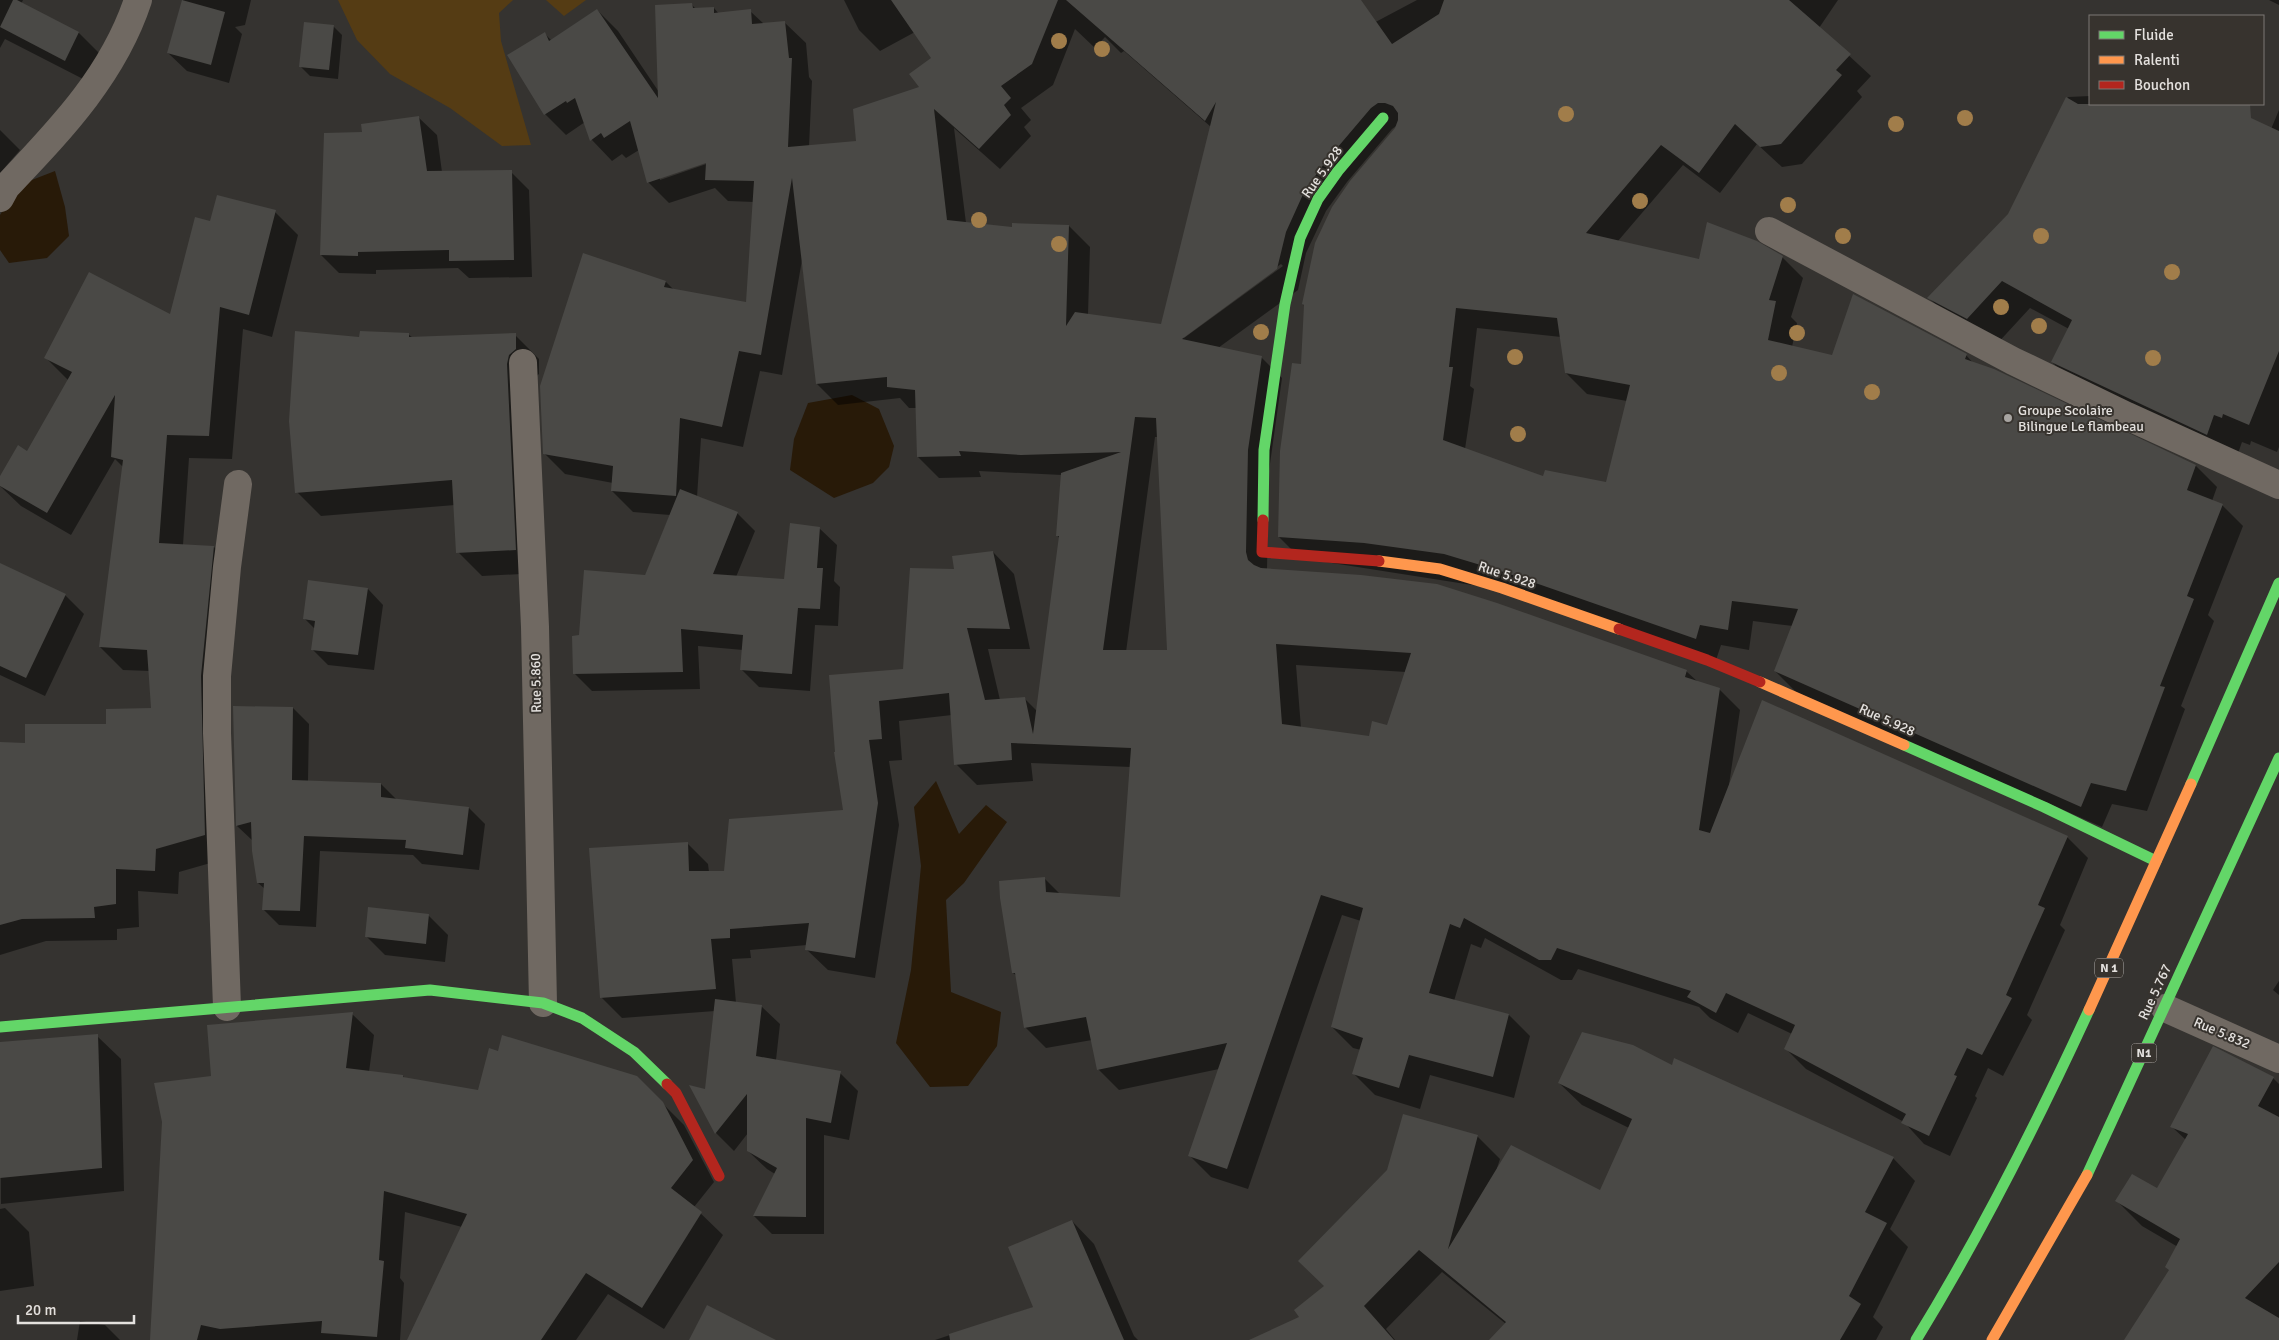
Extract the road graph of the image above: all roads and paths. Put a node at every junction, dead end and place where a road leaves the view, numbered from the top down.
1 (138, 0) edge
2 (1383, 118) dead end
3 (0, 198) edge
4 (1769, 231) dead end
5 (523, 363) dead end
6 (238, 484) dead end
7 (2279, 484) edge
8 (2279, 583) edge
9 (2279, 758) edge
10 (2156, 861) junction
11 (542, 1003) junction
12 (227, 1008) junction
13 (2164, 1008) junction
14 (0, 1027) edge
15 (2279, 1059) edge
16 (719, 1176) dead end
17 (1916, 1340) edge
18 (1992, 1340) edge

1 - 3 street
2 - 10 main road, Rue 5.928
4 - 7 street
5 - 11 street, Rue 5.860
6 - 12 street
8 - 10 main road, N 1
9 - 13 main road, Rue 5.767 / N1
10 - 17 main road, N 1
11 - 12 main road
11 - 16 main road
12 - 14 main road
13 - 15 street, Rue 5.832
13 - 18 main road, Rue 5.767 / N1

